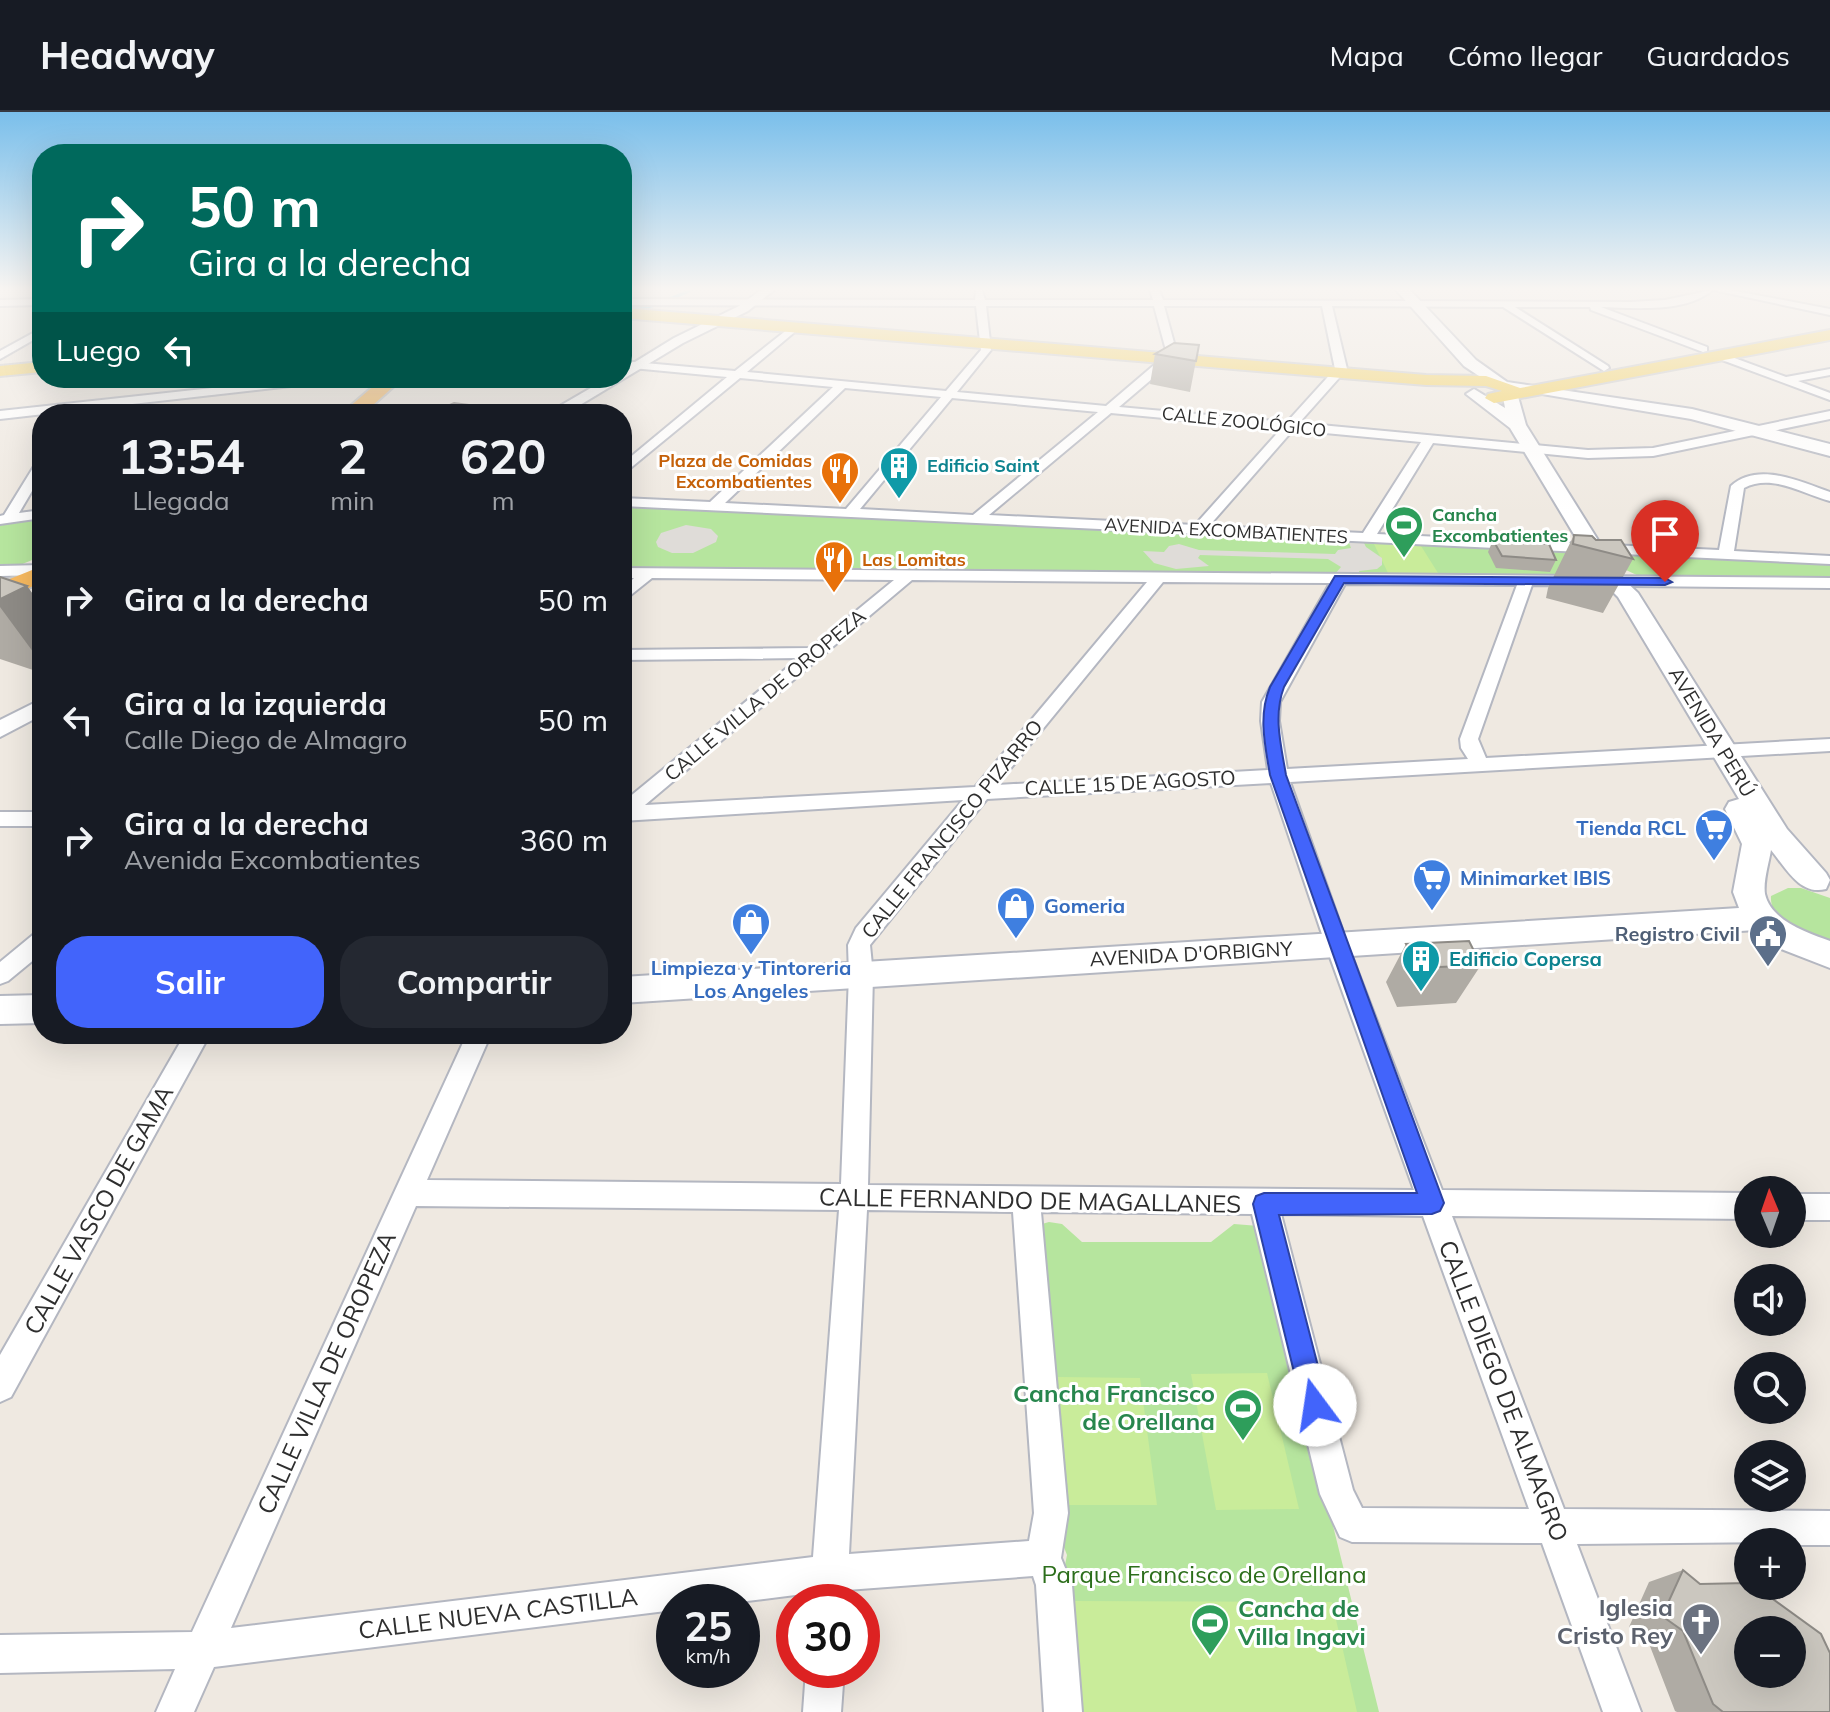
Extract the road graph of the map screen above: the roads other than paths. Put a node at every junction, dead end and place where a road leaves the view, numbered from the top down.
1 (632, 365) edge
2 (752, 365) edge
3 (973, 365) edge
4 (1162, 365) edge
5 (1197, 365) edge
6 (1340, 365) edge
7 (1471, 365) edge
8 (1472, 365) edge
9 (1599, 365) edge
10 (1626, 365) edge
11 (1653, 365) edge
12 (1743, 365) edge
13 (640, 366) junction
14 (32, 368) edge
15 (1604, 368) junction
16 (632, 370) edge
17 (0, 371) edge
18 (1830, 372) edge
19 (740, 375) junction
20 (1334, 376) junction
21 (1580, 381) junction
22 (1786, 381) junction
23 (842, 385) junction
24 (213, 388) edge
25 (269, 388) edge
26 (382, 388) edge
27 (402, 388) edge
28 (600, 388) edge
29 (1472, 388) junction
30 (1505, 389) junction
31 (1539, 389) junction
32 (950, 395) junction
33 (210, 397) junction
34 (1830, 397) edge
35 (1602, 399) junction
36 (136, 404) edge
37 (363, 404) edge
38 (383, 404) edge
39 (572, 404) edge
40 (1110, 409) junction
41 (32, 413) edge
42 (0, 415) edge
43 (1830, 415) edge
44 (1517, 425) junction
45 (1292, 427) junction
46 (1759, 430) junction
47 (1429, 440) junction
48 (1532, 450) junction
49 (1830, 450) edge
50 (632, 463) edge
51 (32, 478) edge
52 (1830, 497) edge
53 (632, 503) edge
54 (713, 507) junction
55 (850, 513) junction
56 (32, 515) edge
57 (4, 519) edge
58 (976, 519) junction
59 (1199, 529) junction
60 (1368, 537) junction
61 (1593, 548) junction
62 (1726, 554) junction
63 (1830, 560) edge
64 (24, 571) edge
65 (632, 573) edge
66 (647, 574) junction
67 (908, 576) junction
68 (1159, 577) junction
69 (1340, 579) junction
70 (1526, 580) junction
71 (1613, 581) junction
72 (1830, 583) edge
73 (632, 588) edge
74 (0, 593) edge
75 (817, 653) junction
76 (632, 655) edge
77 (32, 712) edge
78 (0, 730) edge
79 (1830, 745) edge
80 (1716, 752) junction
81 (1481, 765) junction
82 (1278, 775) junction
83 (982, 790) junction
84 (632, 805) edge
85 (632, 812) edge
86 (0, 819) edge
87 (32, 819) edge
88 (1822, 884) edge
89 (1756, 903) junction
90 (1337, 946) junction
91 (32, 948) edge
92 (1822, 955) edge
93 (0, 975) edge
94 (861, 975) junction
95 (632, 989) edge
96 (32, 1009) edge
97 (0, 1010) edge
98 (192, 1044) edge
99 (474, 1044) edge
100 (407, 1193) junction
101 (854, 1199) junction
102 (1026, 1201) junction
103 (1432, 1203) junction
104 (1264, 1204) junction
105 (1734, 1206) edge
106 (1806, 1207) edge
107 (1830, 1207) edge
108 (0, 1386) edge
109 (1554, 1525) junction
110 (1830, 1528) edge
111 (1043, 1558) junction
112 (829, 1584) edge
113 (851, 1584) edge
114 (776, 1592) edge
115 (204, 1650) junction
116 (0, 1654) edge
117 (824, 1688) edge
118 (175, 1712) edge
119 (822, 1712) edge
120 (1063, 1712) edge
121 (1622, 1712) edge

1 - 13 street, CALLE ZOOLÓGICO
2 - 19 street
3 - 32 street
4 - 40 street
5 - 20 main road
6 - 20 street
7 - 29 main road
8 - 30 main road
9 - 15 street
10 - 15 main road
11 - 21 main road
12 - 22 street
13 - 16 street
13 - 19 street, CALLE ZOOLÓGICO
14 - 17 main road
15 - 30 main road
18 - 22 street
19 - 23 street, CALLE ZOOLÓGICO
19 - 50 street
20 - 29 main road
20 - 45 street
21 - 31 main road
21 - 35 main road
22 - 34 street
23 - 32 street, CALLE ZOOLÓGICO
23 - 54 street
24 - 33 street
25 - 33 street
26 - 37 highway
27 - 38 highway
28 - 39 street
29 - 30 main road
29 - 44 main road, AVENIDA PERÚ
30 - 31 main road
30 - 44 main road, AVENIDA PERÚ
31 - 35 main road
32 - 40 street, CALLE ZOOLÓGICO
32 - 55 street
33 - 36 street
35 - 46 main road
40 - 45 street, CALLE ZOOLÓGICO
40 - 58 street
41 - 42 street
43 - 46 street, CALLE ZOOLÓGICO
44 - 48 main road, AVENIDA PERÚ
45 - 47 street, CALLE ZOOLÓGICO
45 - 59 street
46 - 48 street, CALLE ZOOLÓGICO
46 - 49 main road
47 - 48 street, CALLE ZOOLÓGICO
47 - 60 street
48 - 61 main road, AVENIDA PERÚ
51 - 57 street
52 - 62 street
53 - 54 street, AVENIDA EXCOMBATIENTES
54 - 55 street, AVENIDA EXCOMBATIENTES
55 - 58 street, AVENIDA EXCOMBATIENTES
56 - 57 street
58 - 59 street, AVENIDA EXCOMBATIENTES
59 - 60 street, AVENIDA EXCOMBATIENTES
60 - 61 street, AVENIDA EXCOMBATIENTES
61 - 62 street, AVENIDA EXCOMBATIENTES
61 - 71 main road, AVENIDA PERÚ
62 - 63 street, AVENIDA EXCOMBATIENTES
64 - 74 highway
65 - 66 street
66 - 67 street
66 - 73 street
67 - 68 street
67 - 75 street, CALLE VILLA DE OROPEZA
68 - 69 street
68 - 83 street, CALLE FRANCISCO PIZARRO
69 - 70 street
69 - 82 street, CALLE DIEGO DE ALMAGRO
70 - 71 street
70 - 81 street
71 - 72 street
71 - 80 main road, AVENIDA PERÚ
75 - 76 street
75 - 84 street, CALLE VILLA DE OROPEZA
77 - 78 street
79 - 80 street, CALLE 15 DE AGOSTO
80 - 81 street, CALLE 15 DE AGOSTO
80 - 88 main road, AVENIDA PERÚ
80 - 89 main road, AVENIDA PERÚ
81 - 82 street, CALLE 15 DE AGOSTO
82 - 83 street, CALLE 15 DE AGOSTO
82 - 90 street, CALLE DIEGO DE ALMAGRO
83 - 85 street, CALLE 15 DE AGOSTO
83 - 94 street, CALLE FRANCISCO PIZARRO
86 - 87 street
88 - 89 main road, AVENIDA D'ORBIGNY
89 - 90 main road, AVENIDA D'ORBIGNY
89 - 92 main road
90 - 94 main road, AVENIDA D'ORBIGNY
90 - 103 street, CALLE DIEGO DE ALMAGRO
91 - 93 street
94 - 95 main road, AVENIDA D'ORBIGNY
94 - 101 street, CALLE FRANCISCO PIZARRO
96 - 97 main road
98 - 108 street, CALLE VASCO DE GAMA
99 - 100 street, CALLE VILLA DE OROPEZA
100 - 101 street, CALLE FERNANDO DE MAGALLANES
100 - 115 street, CALLE VILLA DE OROPEZA
101 - 102 street, CALLE FERNANDO DE MAGALLANES
101 - 112 street, CALLE FRANCISCO PIZARRO
102 - 104 street, CALLE FERNANDO DE MAGALLANES
102 - 111 street
103 - 104 street, CALLE FERNANDO DE MAGALLANES
103 - 105 street, CALLE FERNANDO DE MAGALLANES
103 - 109 street, CALLE DIEGO DE ALMAGRO
104 - 109 street
106 - 107 street
109 - 110 street
109 - 121 street, CALLE DIEGO DE ALMAGRO
111 - 113 street, CALLE NUEVA CASTILLA
111 - 120 street
114 - 115 street, CALLE NUEVA CASTILLA
115 - 116 street, CALLE NUEVA CASTILLA
115 - 118 street, CALLE VILLA DE OROPEZA
117 - 119 street

